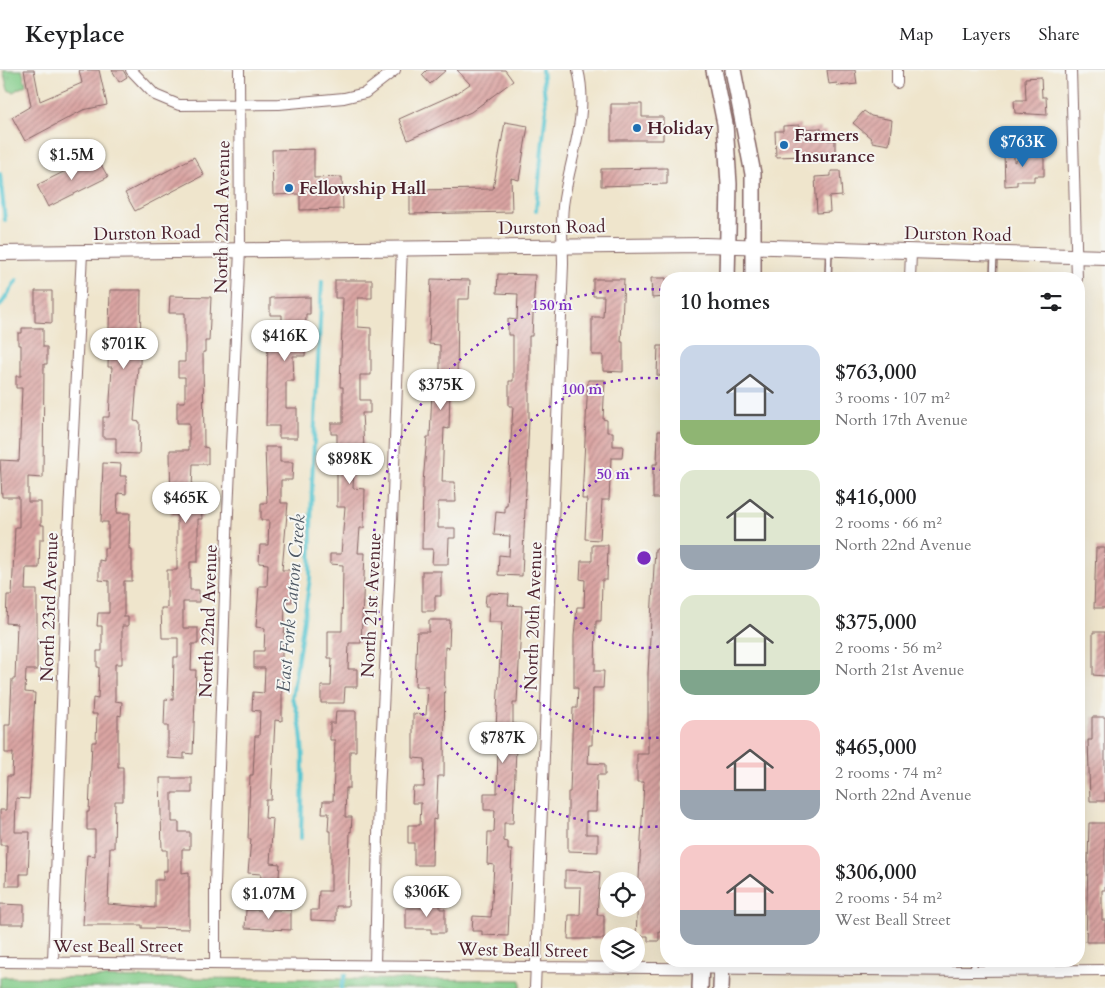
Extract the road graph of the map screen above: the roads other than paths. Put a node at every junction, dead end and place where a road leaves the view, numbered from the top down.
1 (131, 70) edge
2 (239, 70) edge
3 (395, 70) edge
4 (578, 70) edge
5 (714, 70) edge
6 (733, 70) edge
7 (896, 70) edge
8 (1070, 70) edge
9 (897, 83) dead end
10 (239, 105) junction
11 (563, 246) junction
12 (728, 246) junction
13 (754, 246) junction
14 (402, 247) junction
15 (829, 249) junction
16 (240, 250) junction
17 (911, 252) junction
18 (0, 253) edge
19 (82, 253) junction
20 (994, 254) junction
21 (1077, 256) junction
22 (1105, 257) edge
23 (727, 272) edge
24 (752, 272) edge
25 (828, 272) edge
26 (910, 272) edge
27 (994, 272) edge
28 (1077, 272) edge
29 (0, 962) edge
30 (53, 962) junction
31 (214, 963) junction
32 (375, 964) junction
33 (660, 965) edge
34 (701, 967) edge
35 (722, 967) edge
36 (1076, 967) edge
37 (536, 968) junction
38 (1105, 970) edge
39 (535, 988) edge
40 (700, 988) edge
41 (721, 988) edge

1 - 10 street
2 - 10 street, North 22nd Avenue
3 - 10 street
4 - 11 street, North 20th Avenue
5 - 12 main road
6 - 13 main road
7 - 9 street
8 - 21 street
10 - 16 street, North 22nd Avenue
11 - 12 main road, Durston Road
11 - 14 main road, Durston Road
11 - 37 street, North 20th Avenue
12 - 13 main road, Durston Road
12 - 23 main road
13 - 15 main road, Durston Road
13 - 24 main road
14 - 16 main road, Durston Road
14 - 32 street, North 21st Avenue
15 - 17 main road, Durston Road
15 - 25 lane
16 - 19 main road, Durston Road
16 - 31 street, North 22nd Avenue
17 - 20 main road, Durston Road
17 - 26 street
18 - 19 main road, Durston Road
19 - 30 street, North 23rd Avenue
20 - 21 main road, Durston Road
20 - 27 lane
21 - 22 main road, Durston Road
21 - 28 street
29 - 30 street, West Beall Street
30 - 31 street, West Beall Street
31 - 32 street, West Beall Street
32 - 37 street, West Beall Street
33 - 37 street, West Beall Street
34 - 40 main road
35 - 41 main road
36 - 38 street, West Beall Street
37 - 39 street, North 20th Avenue

